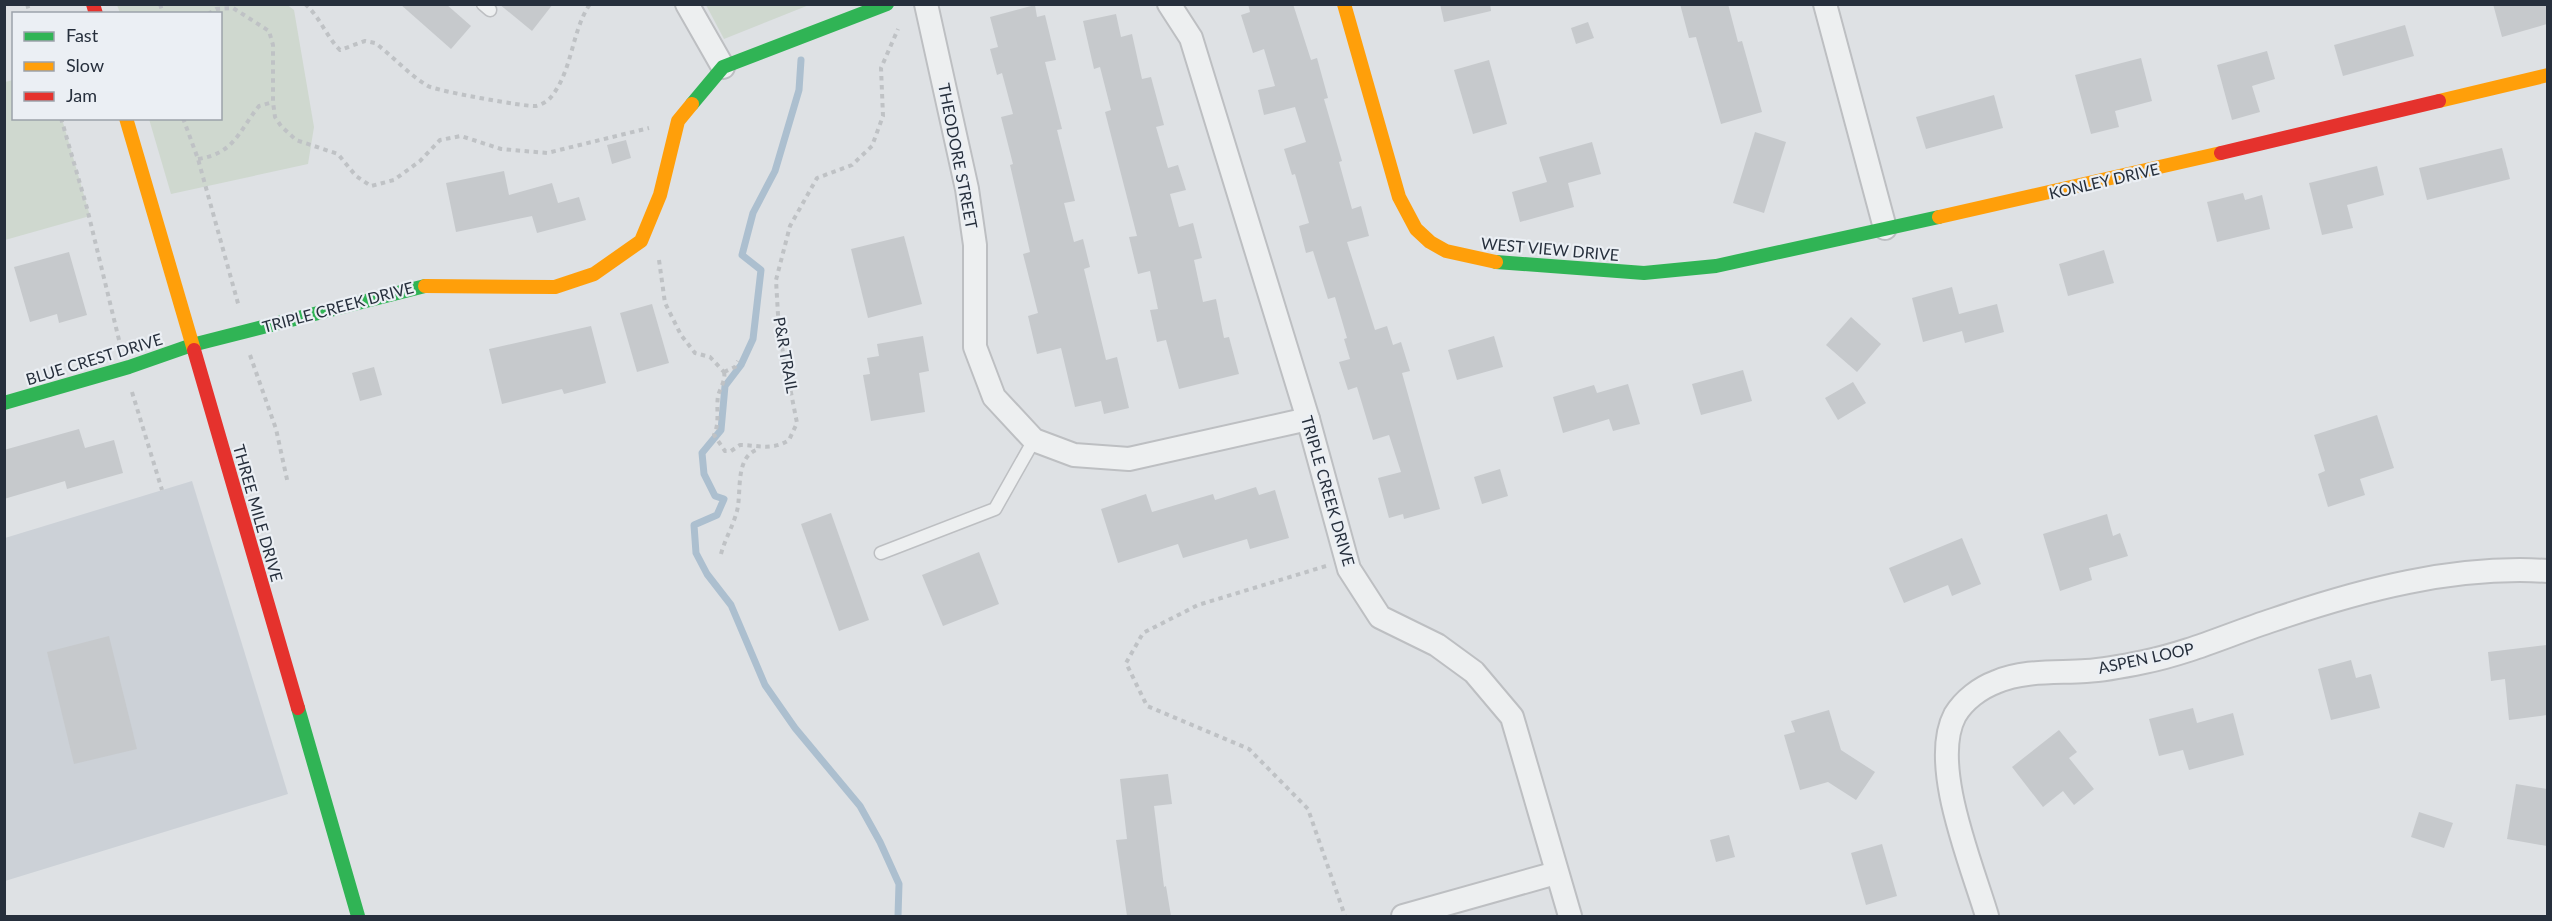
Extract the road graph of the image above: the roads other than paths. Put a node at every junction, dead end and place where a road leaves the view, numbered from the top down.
1 (687, 4) edge
2 (886, 4) edge
3 (926, 4) edge
4 (1169, 4) edge
5 (1344, 4) edge
6 (1825, 4) edge
7 (723, 67) junction
8 (2547, 75) edge
9 (127, 120) edge
10 (1885, 228) junction
11 (192, 345) junction
12 (4, 403) edge
13 (1308, 419) junction
14 (1034, 440) junction
15 (881, 553) dead end
16 (2547, 571) edge
17 (1556, 873) junction
18 (358, 916) edge
19 (1403, 916) edge
20 (1570, 916) edge
21 (1987, 916) edge

1 - 7 street
2 - 7 street, TRIPLE CREEK DRIVE
3 - 14 street, THEODORE STREET
4 - 13 street, TRIPLE CREEK DRIVE
5 - 10 street, WEST VIEW DRIVE
6 - 10 street
7 - 11 street, TRIPLE CREEK DRIVE
8 - 10 street, KONLEY DRIVE
9 - 11 street, THREE MILE DRIVE
11 - 12 street, BLUE CREST DRIVE
11 - 18 street, THREE MILE DRIVE
13 - 14 street, THEODORE STREET
13 - 17 street, TRIPLE CREEK DRIVE
14 - 15 lane
16 - 21 street, ASPEN LOOP
17 - 19 street
17 - 20 street, TRIPLE CREEK DRIVE

